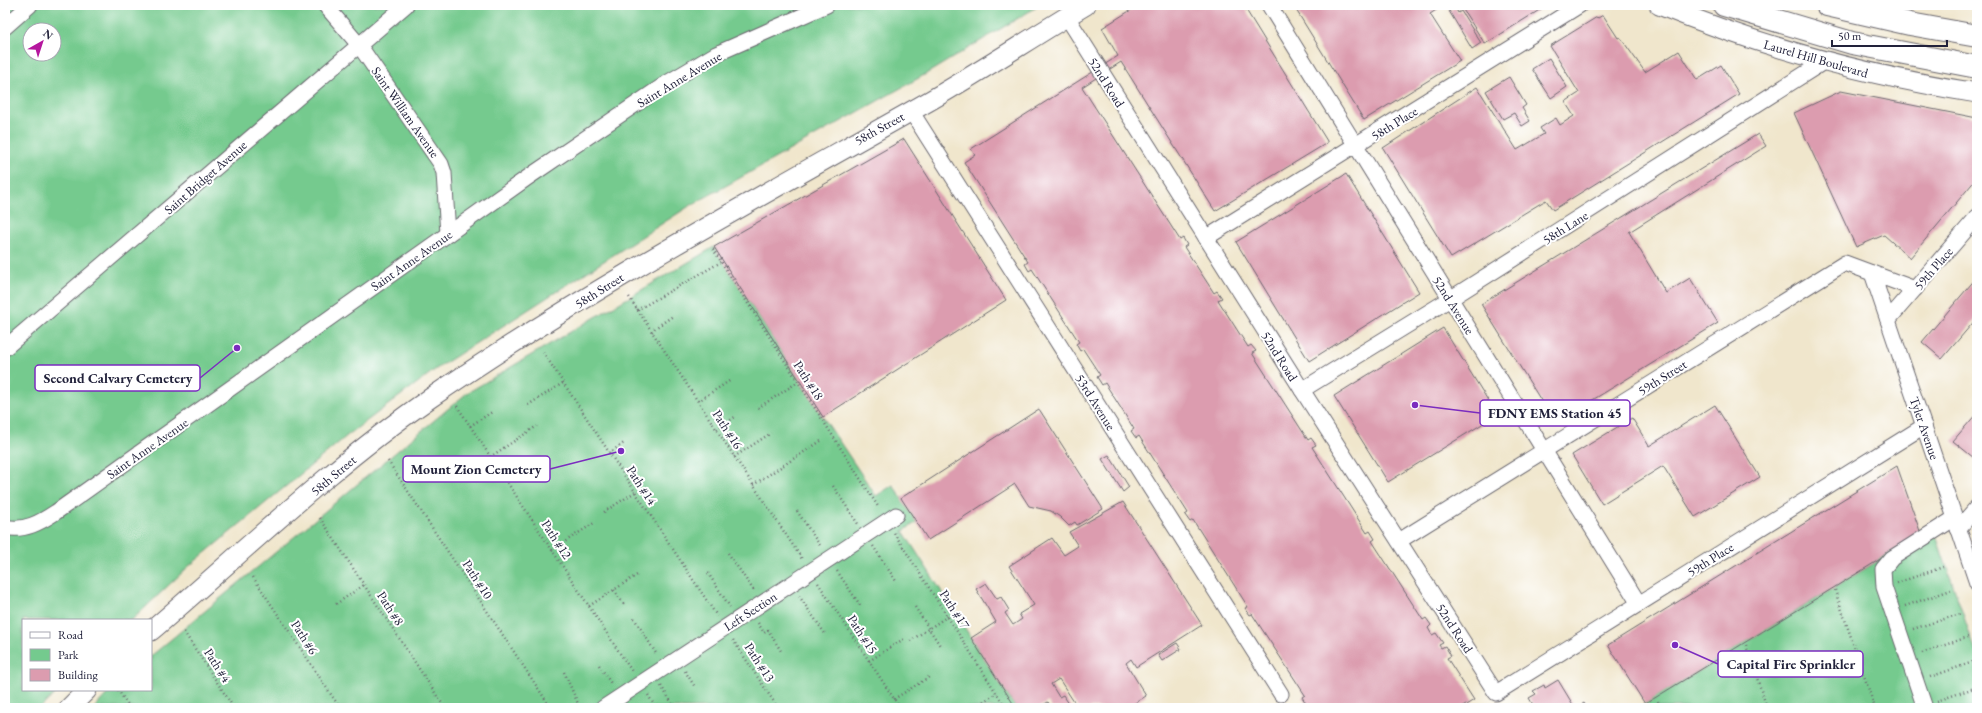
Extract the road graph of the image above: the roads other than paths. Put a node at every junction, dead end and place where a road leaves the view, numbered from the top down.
1 (30, 5) edge
2 (325, 5) edge
3 (406, 5) edge
4 (827, 5) edge
5 (1086, 5) edge
6 (1269, 5) edge
7 (1580, 5) edge
8 (1659, 5) edge
9 (1724, 5) edge
10 (1827, 5) edge
11 (1067, 16) junction
12 (5, 27) edge
13 (1977, 36) edge
14 (359, 45) junction
15 (1825, 61) junction
16 (1977, 67) edge
17 (1977, 93) edge
18 (911, 111) junction
19 (1356, 146) junction
20 (1977, 217) edge
21 (448, 234) junction
22 (1206, 238) junction
23 (1872, 274) junction
24 (1915, 289) junction
25 (1450, 299) junction
26 (1888, 320) junction
27 (5, 348) edge
28 (1302, 390) junction
29 (1924, 426) junction
30 (1545, 451) junction
31 (1977, 507) edge
32 (892, 518) road end
33 (1957, 523) junction
34 (5, 527) edge
35 (1399, 541) junction
36 (1971, 548) edge
37 (1977, 583) edge
38 (1639, 604) junction
39 (152, 631) edge
40 (86, 691) edge
41 (1496, 693) joint
42 (1281, 694) dead end
43 (1925, 706) edge
44 (69, 708) edge
45 (603, 708) edge

1 - 12 street
2 - 14 street, Saint William Avenue
3 - 14 street, Saint Bridget Avenue
4 - 21 street, Saint Anne Avenue
5 - 11 main road, 58th Street
6 - 19 street, 52nd Avenue
7 - 19 street, 58th Place
8 - 15 main road, Laurel Hill Boulevard
9 - 16 highway
10 - 13 highway
11 - 18 main road, 58th Street
11 - 22 street, 52nd Road
14 - 21 street, Saint William Avenue
14 - 27 street, Saint Bridget Avenue
15 - 17 main road, Laurel Hill Boulevard
15 - 25 street, 58th Lane
18 - 39 main road, 58th Street
18 - 42 street, 53rd Avenue
19 - 22 street, 58th Place
19 - 25 street, 52nd Avenue
20 - 24 street, 59th Place
21 - 34 street, Saint Anne Avenue
22 - 28 street, 52nd Road
23 - 24 street
23 - 26 street, Tyler Avenue
23 - 30 street, 59th Street
24 - 26 street, 59th Place
25 - 28 street, 58th Lane
25 - 30 street, 52nd Avenue
26 - 29 street, Tyler Avenue
28 - 35 street, 52nd Road
29 - 33 street, Tyler Avenue
29 - 38 street, 59th Place
30 - 35 street, 59th Street
30 - 38 street, 52nd Avenue
31 - 33 street
32 - 45 street, Left Section
33 - 36 street, Tyler Avenue
33 - 43 street
35 - 41 street, 52nd Road
36 - 37 street, Tyler Avenue
38 - 41 street, 59th Place
40 - 44 main road

